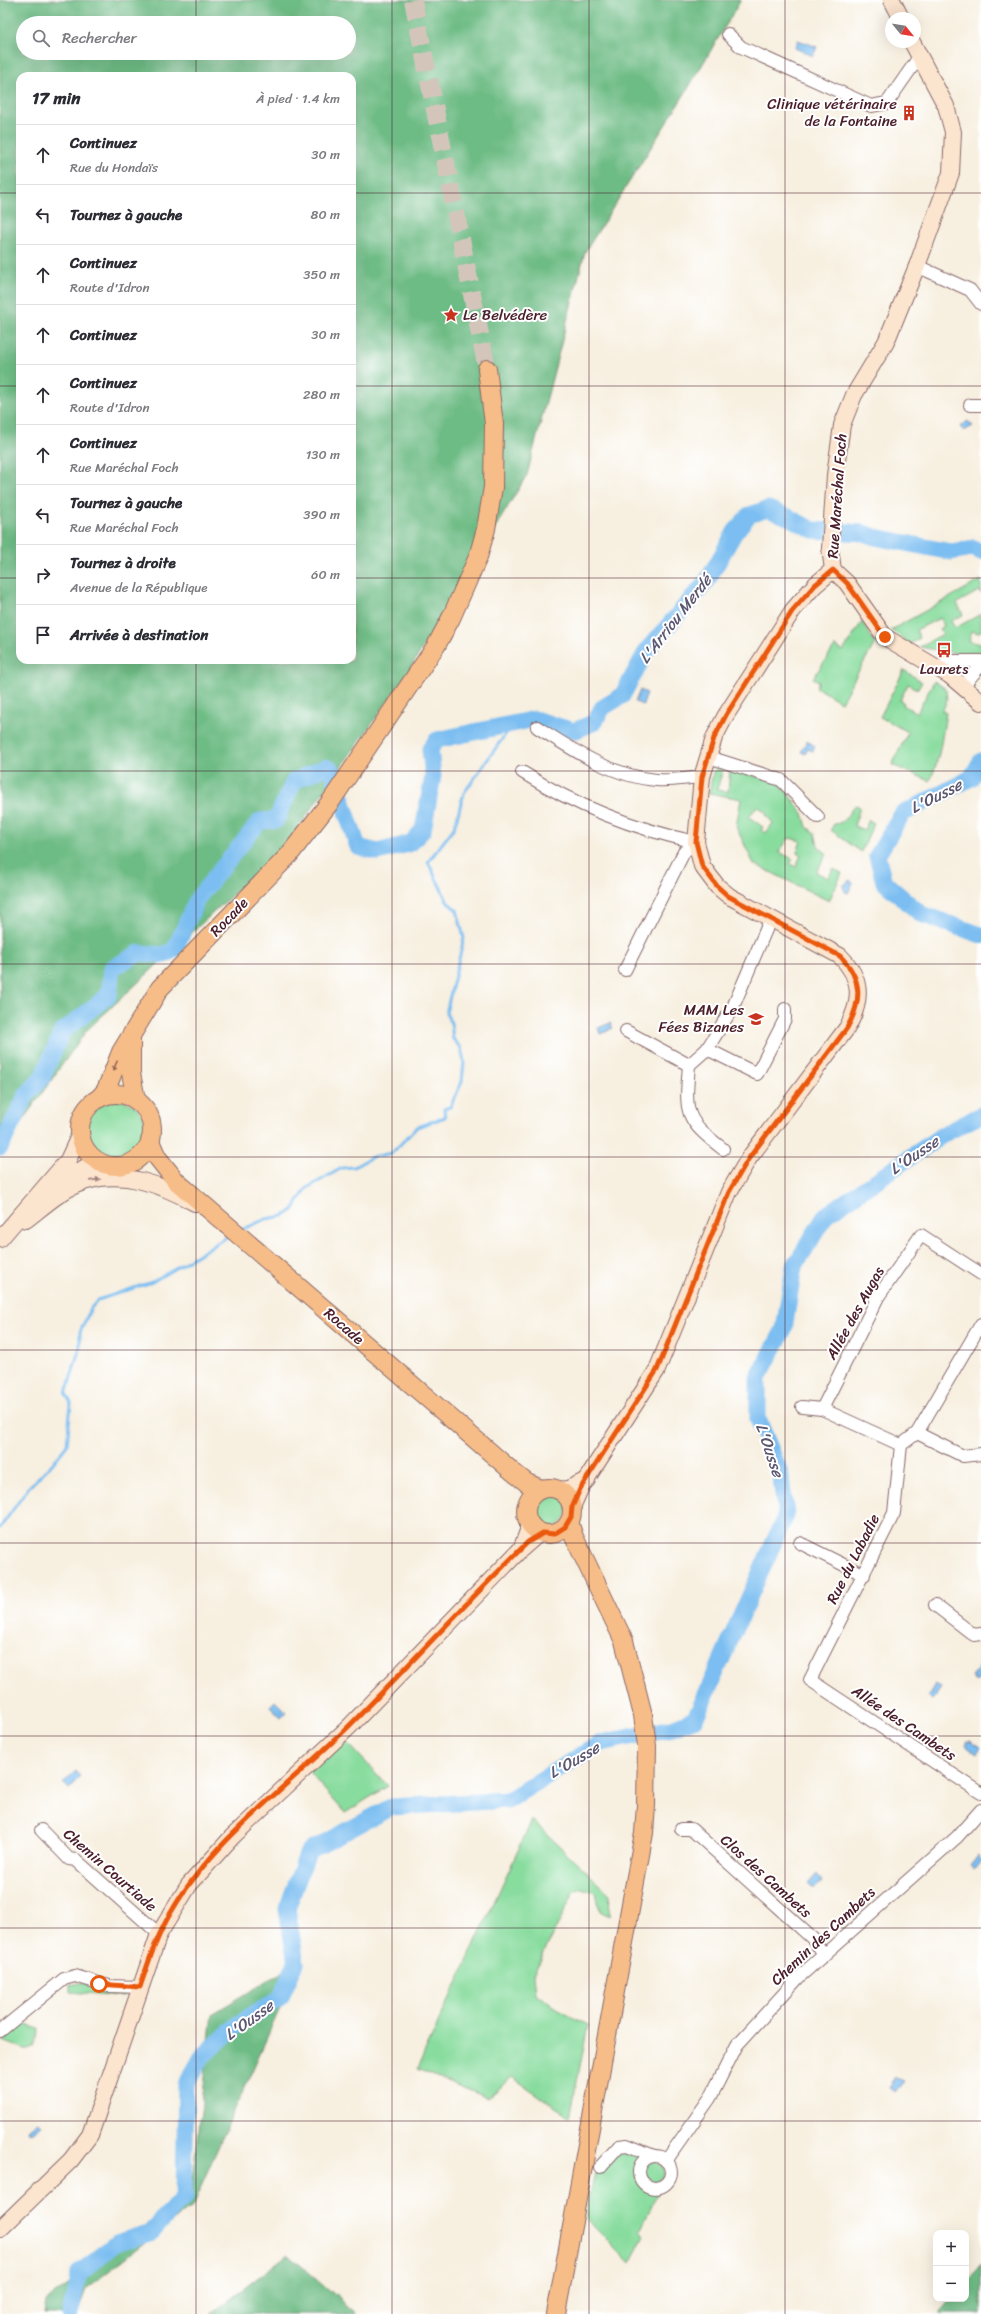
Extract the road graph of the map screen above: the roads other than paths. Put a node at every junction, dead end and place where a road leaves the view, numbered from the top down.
1 (892, 0) edge
2 (898, 12) edge
3 (728, 34) dead end
4 (915, 48) edge
5 (919, 57) junction
6 (918, 266) junction
7 (981, 304) edge
8 (487, 369) tunnel mouth
9 (833, 570) junction
10 (981, 661) edge
11 (981, 665) edge
12 (937, 668) junction
13 (962, 686) junction
14 (980, 701) edge
15 (537, 727) dead end
16 (707, 759) junction
17 (522, 772) dead end
18 (702, 777) junction
19 (818, 817) dead end
20 (696, 842) junction
21 (771, 918) junction
22 (625, 970) dead end
23 (786, 1009) dead end
24 (626, 1031) dead end
25 (131, 1036) junction
26 (707, 1049) junction
27 (689, 1065) junction
28 (100, 1097) junction
29 (136, 1100) junction
30 (80, 1134) junction
31 (150, 1141) junction
32 (723, 1149) dead end
33 (97, 1161) junction
34 (131, 1162) junction
35 (176, 1181) junction
36 (214, 1214) junction
37 (26, 1220) junction
38 (0, 1239) edge
39 (0, 1249) edge
40 (981, 1274) edge
41 (981, 1324) edge
42 (802, 1407) dead end
43 (822, 1409) junction
44 (917, 1433) junction
45 (901, 1445) junction
46 (981, 1454) edge
47 (587, 1480) junction
48 (543, 1493) junction
49 (571, 1514) junction
50 (528, 1520) junction
51 (548, 1533) junction
52 (800, 1543) dead end
53 (520, 1550) junction
54 (591, 1573) junction
55 (864, 1575) junction
56 (935, 1605) dead end
57 (981, 1634) edge
58 (810, 1680) joint
59 (981, 1793) edge
60 (981, 1810) edge
61 (681, 1829) dead end
62 (41, 1830) dead end
63 (159, 1934) junction
64 (824, 1955) junction
65 (140, 1987) junction
66 (0, 2031) edge
67 (654, 2156) junction
68 (666, 2161) junction
69 (600, 2167) dead end
70 (0, 2229) edge
71 (556, 2314) edge

1 - 2 street
3 - 5 street
4 - 5 street, Rue Maréchal Foch
5 - 6 street, Rue Maréchal Foch
6 - 7 street
6 - 9 street, Rue Maréchal Foch
8 - 25 main road, Rocade
9 - 12 street
9 - 16 street, Rue Maréchal Foch
10 - 12 street
11 - 13 street
12 - 13 street
13 - 14 street
15 - 18 street
16 - 18 street, Rue Maréchal Foch
16 - 19 street
17 - 20 street
18 - 20 street, Rue Maréchal Foch
20 - 21 street, Rue Maréchal Foch
20 - 22 street
21 - 26 street
21 - 47 street, Rue Maréchal Foch
23 - 26 street
24 - 27 street
25 -> 28 main road, Rocade
25 - 29 main road
26 - 27 street
27 - 32 street
28 - 29 main road
28 - 30 main road
29 - 31 main road
30 - 33 main road
30 - 38 street
31 - 34 main road
31 - 35 main road
33 - 34 main road
33 - 37 street
34 - 35 main road
35 - 36 main road, Rocade
37 -> 36 street
36 - 48 main road, Rocade
37 - 39 street
40 - 43 street, Allée des Augas
41 - 44 street
42 - 43 street
43 - 45 street
44 - 45 street
44 - 46 street
45 - 55 street, Rue du Labadie
47 - 48 street
47 - 49 street, Rue Maréchal Foch
48 - 49 main road
48 - 50 main road
49 - 51 main road
49 - 54 main road
50 - 51 main road
50 - 53 street
51 - 53 street
51 - 54 main road
52 - 55 street
53 - 63 street
54 - 71 main road
55 - 58 street, Rue du Labadie
56 - 57 street
58 - 59 street, Allée des Cambets
60 - 64 street, Chemin des Cambets
61 - 64 street, Clos des Cambets
62 - 63 street, Chemin Courtiade
63 - 65 street
64 - 68 street, Chemin des Cambets
65 - 66 street
65 - 70 street
67 - 68 street
67 - 68 street
67 - 69 street

